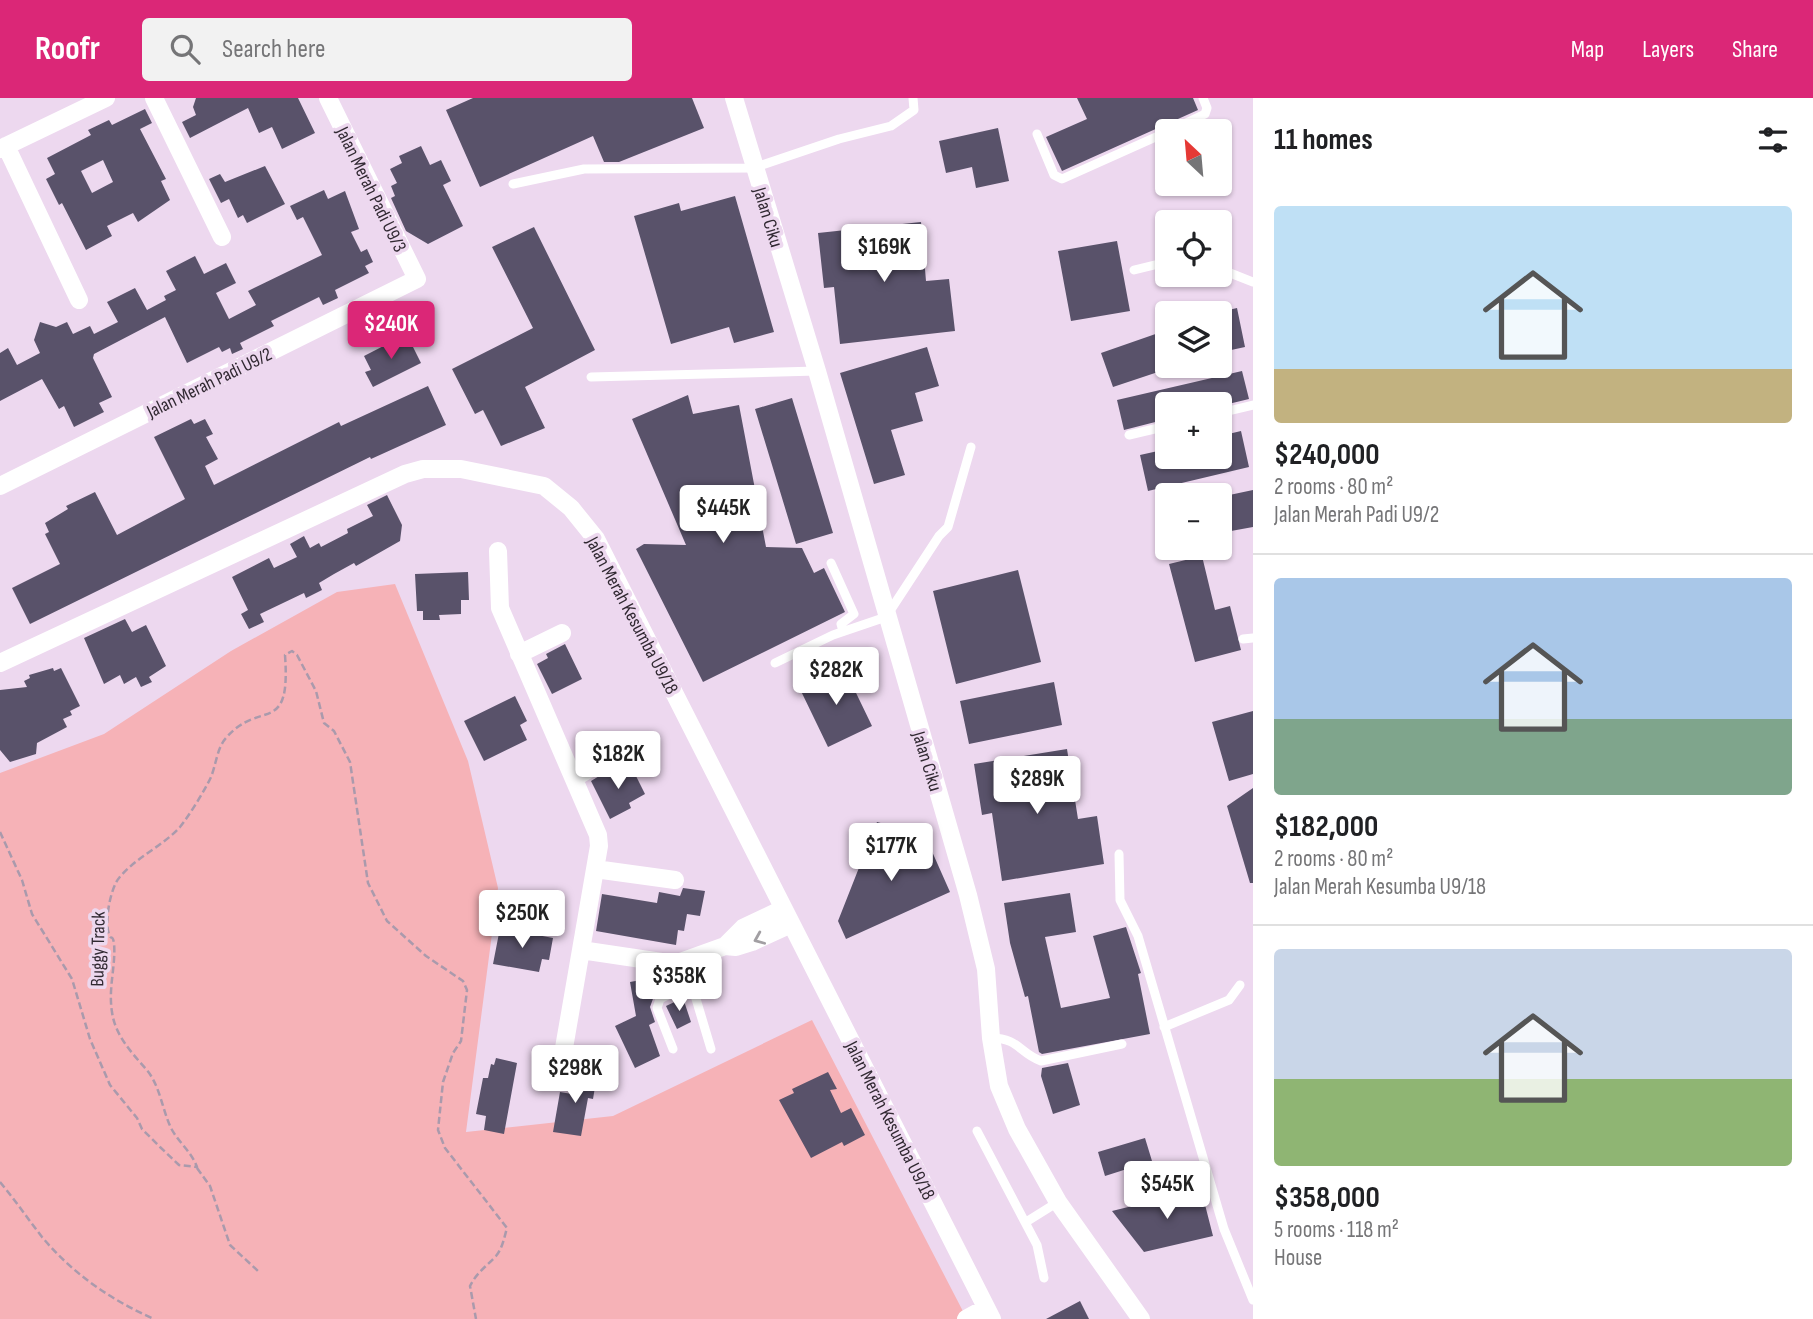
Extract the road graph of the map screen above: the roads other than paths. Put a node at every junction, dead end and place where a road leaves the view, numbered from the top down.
1 (106, 98) edge
2 (154, 98) edge
3 (328, 98) edge
4 (734, 98) edge
5 (913, 98) edge
6 (1203, 98) edge
7 (1195, 119) edge
8 (1037, 134) dead end
9 (1155, 138) edge
10 (3, 148) edge
11 (753, 168) junction
12 (513, 184) dead end
13 (222, 237) dead end
14 (1155, 265) edge
15 (1134, 270) dead end
16 (1232, 274) edge
17 (417, 279) joint
18 (1253, 282) edge
19 (79, 300) dead end
20 (817, 371) junction
21 (591, 377) dead end
22 (1253, 405) edge
23 (1232, 410) edge
24 (1155, 429) edge
25 (1129, 435) dead end
26 (971, 447) dead end
27 (0, 485) edge
28 (498, 551) dead end
29 (831, 563) dead end
30 (886, 617) junction
31 (843, 631) junction
32 (562, 633) dead end
33 (519, 654) junction
34 (0, 663) edge
35 (775, 663) dead end
36 (623, 749) dead end
37 (573, 778) junction
38 (1119, 854) dead end
39 (595, 869) junction
40 (675, 880) dead end
41 (787, 916) junction
42 (581, 950) junction
43 (685, 961) junction
44 (691, 983) junction
45 (1240, 985) dead end
46 (1164, 1027) junction
47 (991, 1038) junction
48 (1122, 1044) dead end
49 (673, 1049) dead end
50 (711, 1049) dead end
51 (560, 1071) dead end
52 (977, 1131) dead end
53 (1058, 1202) junction
54 (1026, 1222) junction
55 (1044, 1278) dead end
56 (1253, 1300) edge
57 (989, 1314) edge
58 (966, 1319) edge
59 (1141, 1319) edge

1 - 10 street
2 - 13 street
3 - 17 street, Jalan Merah Padi U9/3
4 - 11 street, Jalan Ciku
5 - 11 lane
6 - 7 lane
8 - 9 lane
10 - 19 street
11 - 12 lane
11 - 20 street, Jalan Ciku
14 - 15 lane
16 - 18 lane
17 - 27 street, Jalan Merah Padi U9/2
20 - 21 lane
20 - 30 street, Jalan Ciku
22 - 23 lane
24 - 25 lane
26 - 30 lane
28 - 33 street
29 - 31 lane
30 - 31 lane
30 - 47 street, Jalan Ciku
31 - 35 lane
32 - 33 street
33 - 37 street
34 - 41 street, Jalan Merah Kesumba U9/18
36 - 37 street
37 - 39 street
38 - 46 lane
39 - 40 street
39 - 42 street
41 - 43 street
41 - 57 street, Jalan Merah Kesumba U9/18
42 - 43 street
42 - 51 street
43 - 44 lane
44 - 49 lane
44 - 50 lane
45 - 46 lane
46 - 56 lane
47 - 48 lane
47 - 53 street, Jalan Ciku
52 - 54 lane
53 - 54 lane
53 - 59 street, Jalan Ciku
54 - 55 lane
57 - 58 street

